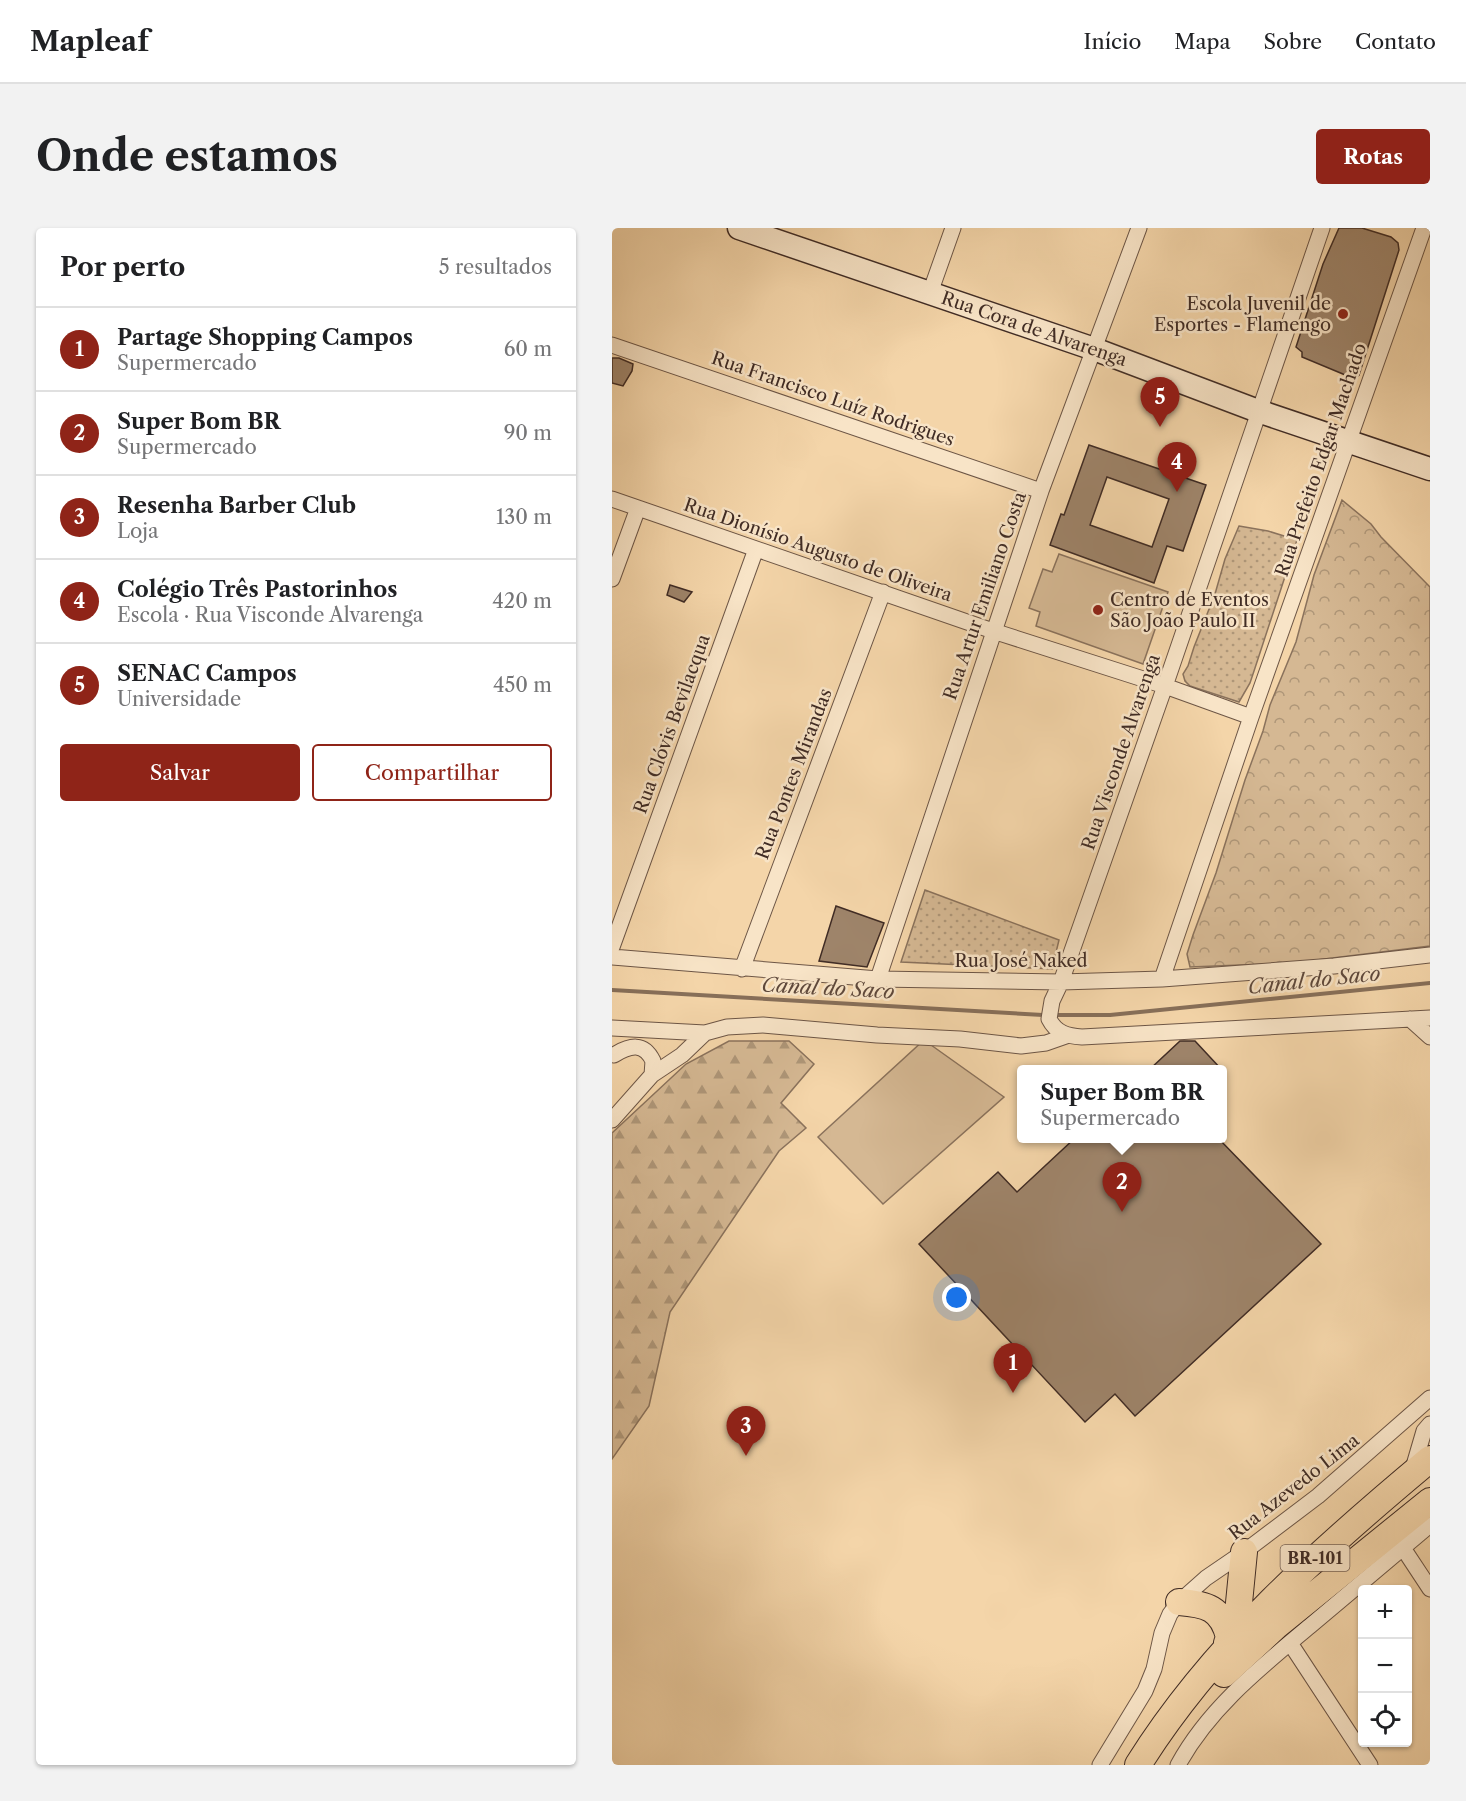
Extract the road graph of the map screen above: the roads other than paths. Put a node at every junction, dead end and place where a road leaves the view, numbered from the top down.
1 (739, 228) edge
2 (953, 228) edge
3 (1138, 228) edge
4 (1322, 228) edge
5 (1424, 228) edge
6 (768, 233) edge
7 (930, 293) junction
8 (612, 345) edge
9 (1094, 349) junction
10 (1258, 411) junction
11 (1348, 441) junction
12 (1430, 469) edge
13 (1041, 491) junction
14 (612, 499) edge
15 (638, 508) junction
16 (756, 549) junction
17 (612, 579) edge
18 (883, 592) junction
19 (993, 631) junction
20 (1165, 686) junction
21 (1251, 717) junction
22 (612, 947) edge
23 (1430, 955) edge
24 (612, 957) edge
25 (742, 969) junction
26 (878, 979) junction
27 (1162, 979) junction
28 (1061, 982) junction
29 (1430, 1018) edge
30 (1049, 1019) junction
31 (1410, 1019) junction
32 (612, 1028) edge
33 (705, 1033) junction
34 (1065, 1036) junction
35 (1430, 1037) edge
36 (1030, 1045) junction
37 (613, 1055) edge
38 (652, 1075) junction
39 (612, 1120) edge
40 (1430, 1398) edge
41 (1430, 1424) edge
42 (1421, 1467) edge
43 (1430, 1501) edge
44 (1430, 1526) edge
45 (1403, 1548) junction
46 (1244, 1552) junction
47 (1334, 1578) junction
48 (1430, 1589) edge
49 (1179, 1602) junction
50 (1227, 1643) junction
51 (1290, 1643) junction
52 (1185, 1761) edge
53 (1101, 1765) edge
54 (1138, 1765) edge
55 (1153, 1765) edge
56 (1371, 1765) edge

1 - 6 main road, Rua Cora de Alvarenga
2 - 7 street
3 - 9 street, Rua Artur Emiliano Costa
4 - 10 street, Rua Visconde Alvarenga
5 - 11 street, Rua Prefeito Edgar Machado
6 - 7 main road, Rua Cora de Alvarenga
7 - 9 main road, Rua Cora de Alvarenga
8 - 13 street, Rua Francisco Luíz Rodrigues
9 - 10 main road, Rua Cora de Alvarenga
9 - 13 street, Rua Artur Emiliano Costa
10 - 11 main road, Rua Cora de Alvarenga
10 - 20 street, Rua Visconde Alvarenga
11 - 12 main road, Rua Cora de Alvarenga
11 - 21 street, Rua Prefeito Edgar Machado
13 - 19 street, Rua Artur Emiliano Costa
14 - 15 street, Rua Dionísio Augusto de Oliveira
15 - 16 street, Rua Dionísio Augusto de Oliveira
15 - 17 street
16 - 18 street, Rua Dionísio Augusto de Oliveira
16 - 22 street, Rua Clóvis Bevilacqua
18 - 19 street, Rua Dionísio Augusto de Oliveira
18 - 25 street, Rua Pontes Mirandas
19 - 20 street, Rua Dionísio Augusto de Oliveira
19 - 26 street, Rua Artur Emiliano Costa
20 - 21 street, Rua Dionísio Augusto de Oliveira
20 - 28 street, Rua Visconde Alvarenga
21 - 27 street, Rua Prefeito Edgar Machado
23 - 27 street, Rua José Naked
24 - 25 street, Rua José Naked
25 - 26 street, Rua José Naked
26 - 28 street, Rua José Naked
27 - 28 street, Rua José Naked
28 - 30 street, Rua Visconde Alvarenga
29 - 31 street
30 - 34 street
30 - 36 street
31 - 34 street
31 - 35 street
32 - 33 street
33 - 36 street
33 - 38 street
34 - 36 street
37 - 38 street
38 - 39 street
40 - 46 street, Rua Azevedo Lima
41 - 42 street
42 - 47 highway
42 - 50 highway, BR-101
43 - 47 highway, BR-101
44 - 45 street
45 - 48 street
45 - 51 street
46 - 49 street, Rua Azevedo Lima
46 - 50 highway
47 - 55 highway, BR-101
49 - 50 highway
49 - 53 street, Rua Azevedo Lima
50 - 54 highway, BR-101
51 - 52 street
51 - 56 street

